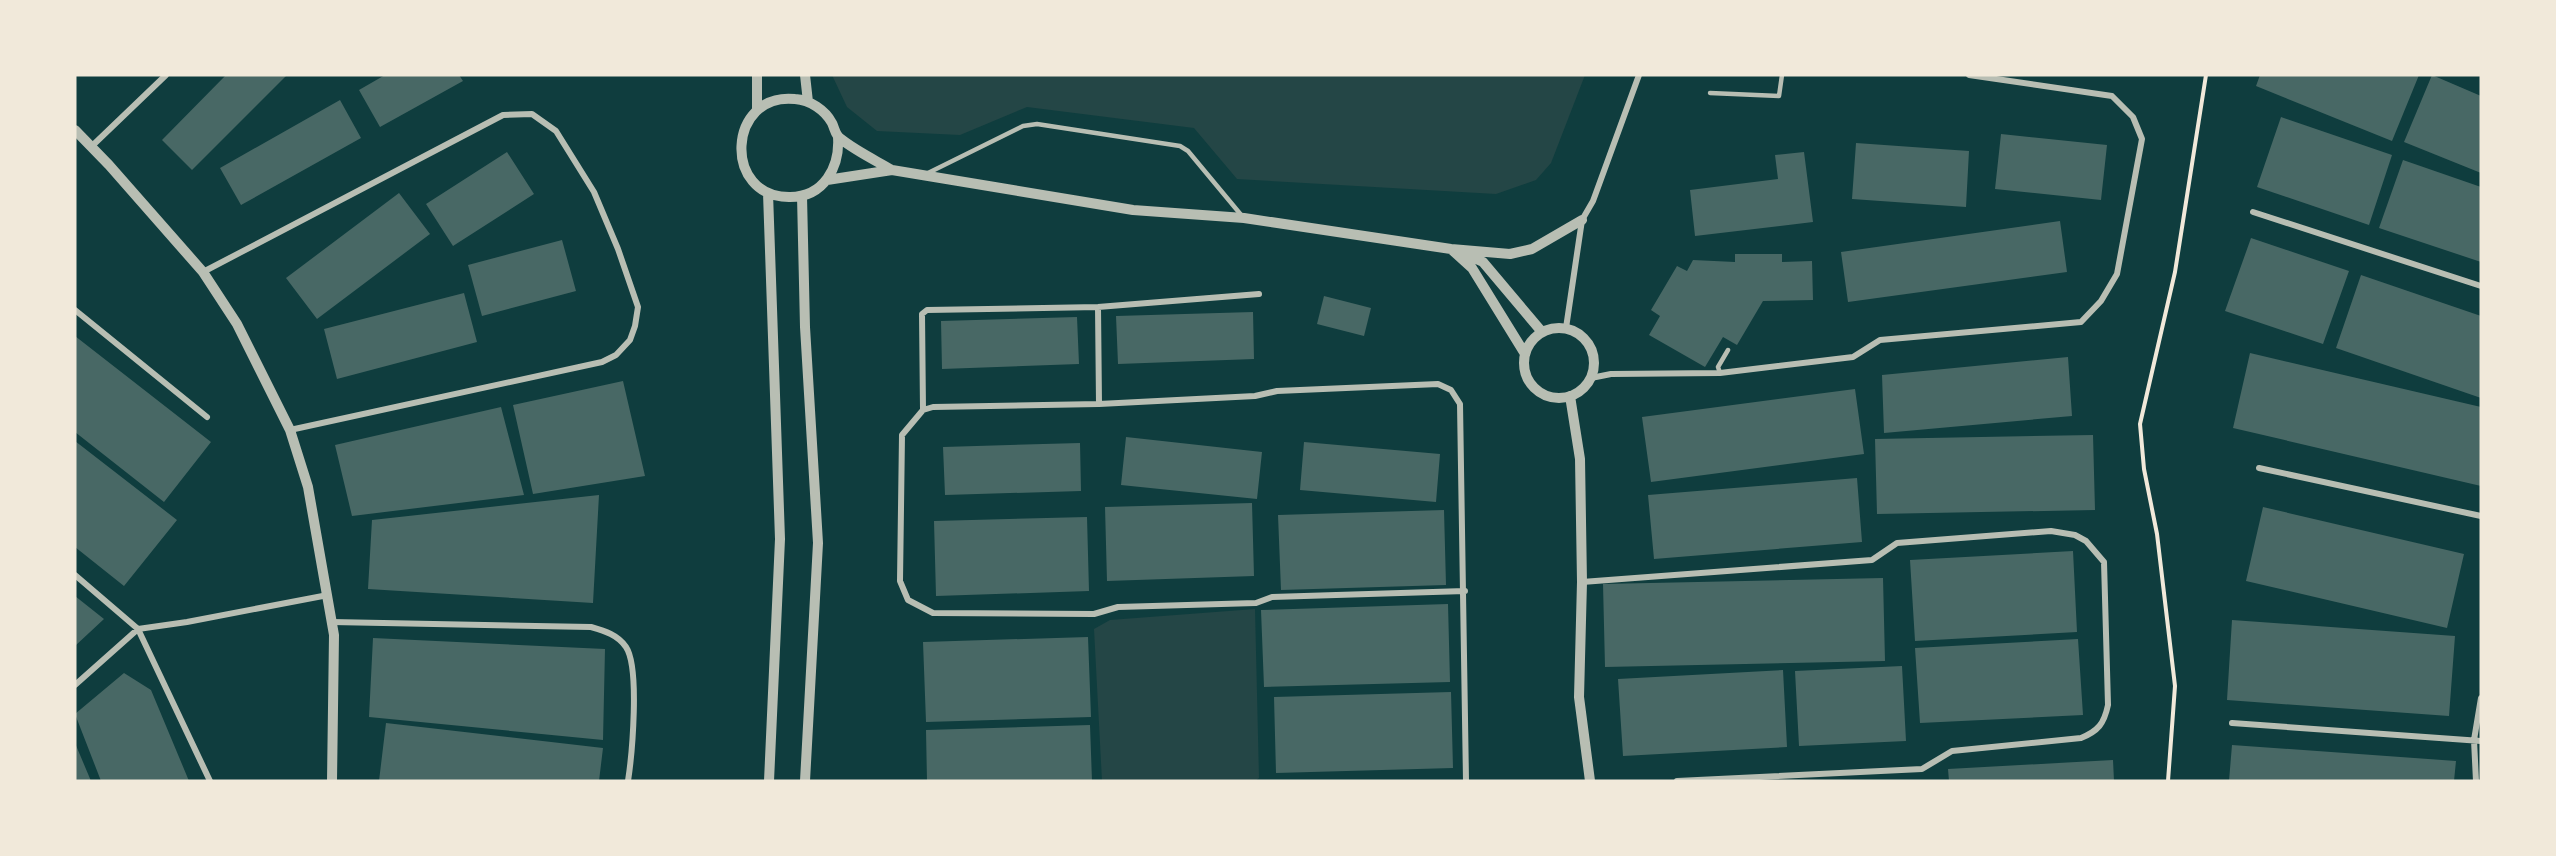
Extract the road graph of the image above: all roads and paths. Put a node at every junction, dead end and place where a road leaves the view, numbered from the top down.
1 (166, 75) edge
2 (757, 75) edge
3 (805, 75) edge
4 (1639, 75) edge
5 (1782, 75) edge
6 (1969, 75) edge
7 (2206, 75) edge
8 (1710, 93) dead end
9 (808, 102) junction
10 (757, 110) junction
11 (75, 130) edge
12 (838, 137) junction
13 (92, 146) junction
14 (892, 170) junction
15 (924, 175) junction
16 (827, 180) junction
17 (768, 193) junction
18 (802, 196) junction
19 (2253, 212) dead end
20 (1244, 218) junction
21 (1582, 220) junction
22 (1451, 249) junction
23 (203, 272) junction
24 (2481, 286) edge
25 (1259, 294) dead end
26 (1098, 308) junction
27 (75, 310) edge
28 (1566, 328) junction
29 (1542, 332) junction
30 (1728, 350) dead end
31 (1525, 354) junction
32 (1720, 373) junction
33 (1591, 378) junction
34 (1570, 396) junction
35 (1100, 404) junction
36 (923, 410) junction
37 (207, 417) dead end
38 (290, 430) junction
39 (2259, 468) dead end
40 (2481, 516) edge
41 (75, 575) edge
42 (1582, 582) junction
43 (1465, 591) junction
44 (329, 595) junction
45 (332, 622) junction
46 (138, 629) junction
47 (75, 685) edge
48 (2481, 698) edge
49 (2232, 723) dead end
50 (2477, 740) edge
51 (210, 781) edge
52 (332, 781) edge
53 (628, 781) edge
54 (769, 781) edge
55 (805, 781) edge
56 (1466, 781) edge
57 (1590, 781) edge
58 (1677, 781) edge
59 (2168, 781) edge
60 (2476, 781) edge

1 - 13 street
2 - 10 street
3 - 9 street
4 - 21 street
5 - 8 lane
6 - 32 street
7 - 59 path
9 - 10 street
9 - 12 street
10 - 17 street
11 - 13 street
12 - 14 street
12 - 16 street
13 - 23 street
14 - 15 street
14 - 16 street
15 - 20 street
15 - 20 lane
16 - 18 street
17 - 18 street
17 - 54 street
18 - 55 street
19 - 24 street
20 - 22 street
21 - 22 street
21 - 28 street
22 - 29 street
22 - 31 street
23 - 38 street
23 - 38 street
25 - 26 street
26 - 35 street
26 - 36 street
27 - 37 street
28 - 29 street
28 - 33 street
29 - 31 street
30 - 32 lane
31 - 34 street
32 - 33 street
33 - 34 street
34 - 42 street
35 - 36 street
35 - 43 street
36 - 43 street
38 - 44 street
39 - 40 street
41 - 46 street
42 - 57 street
42 - 58 street
43 - 56 street
44 - 45 street
44 - 46 street
45 - 52 street
45 - 53 street
46 - 47 street
46 - 51 street
48 - 50 street
49 - 50 street
50 - 60 street

